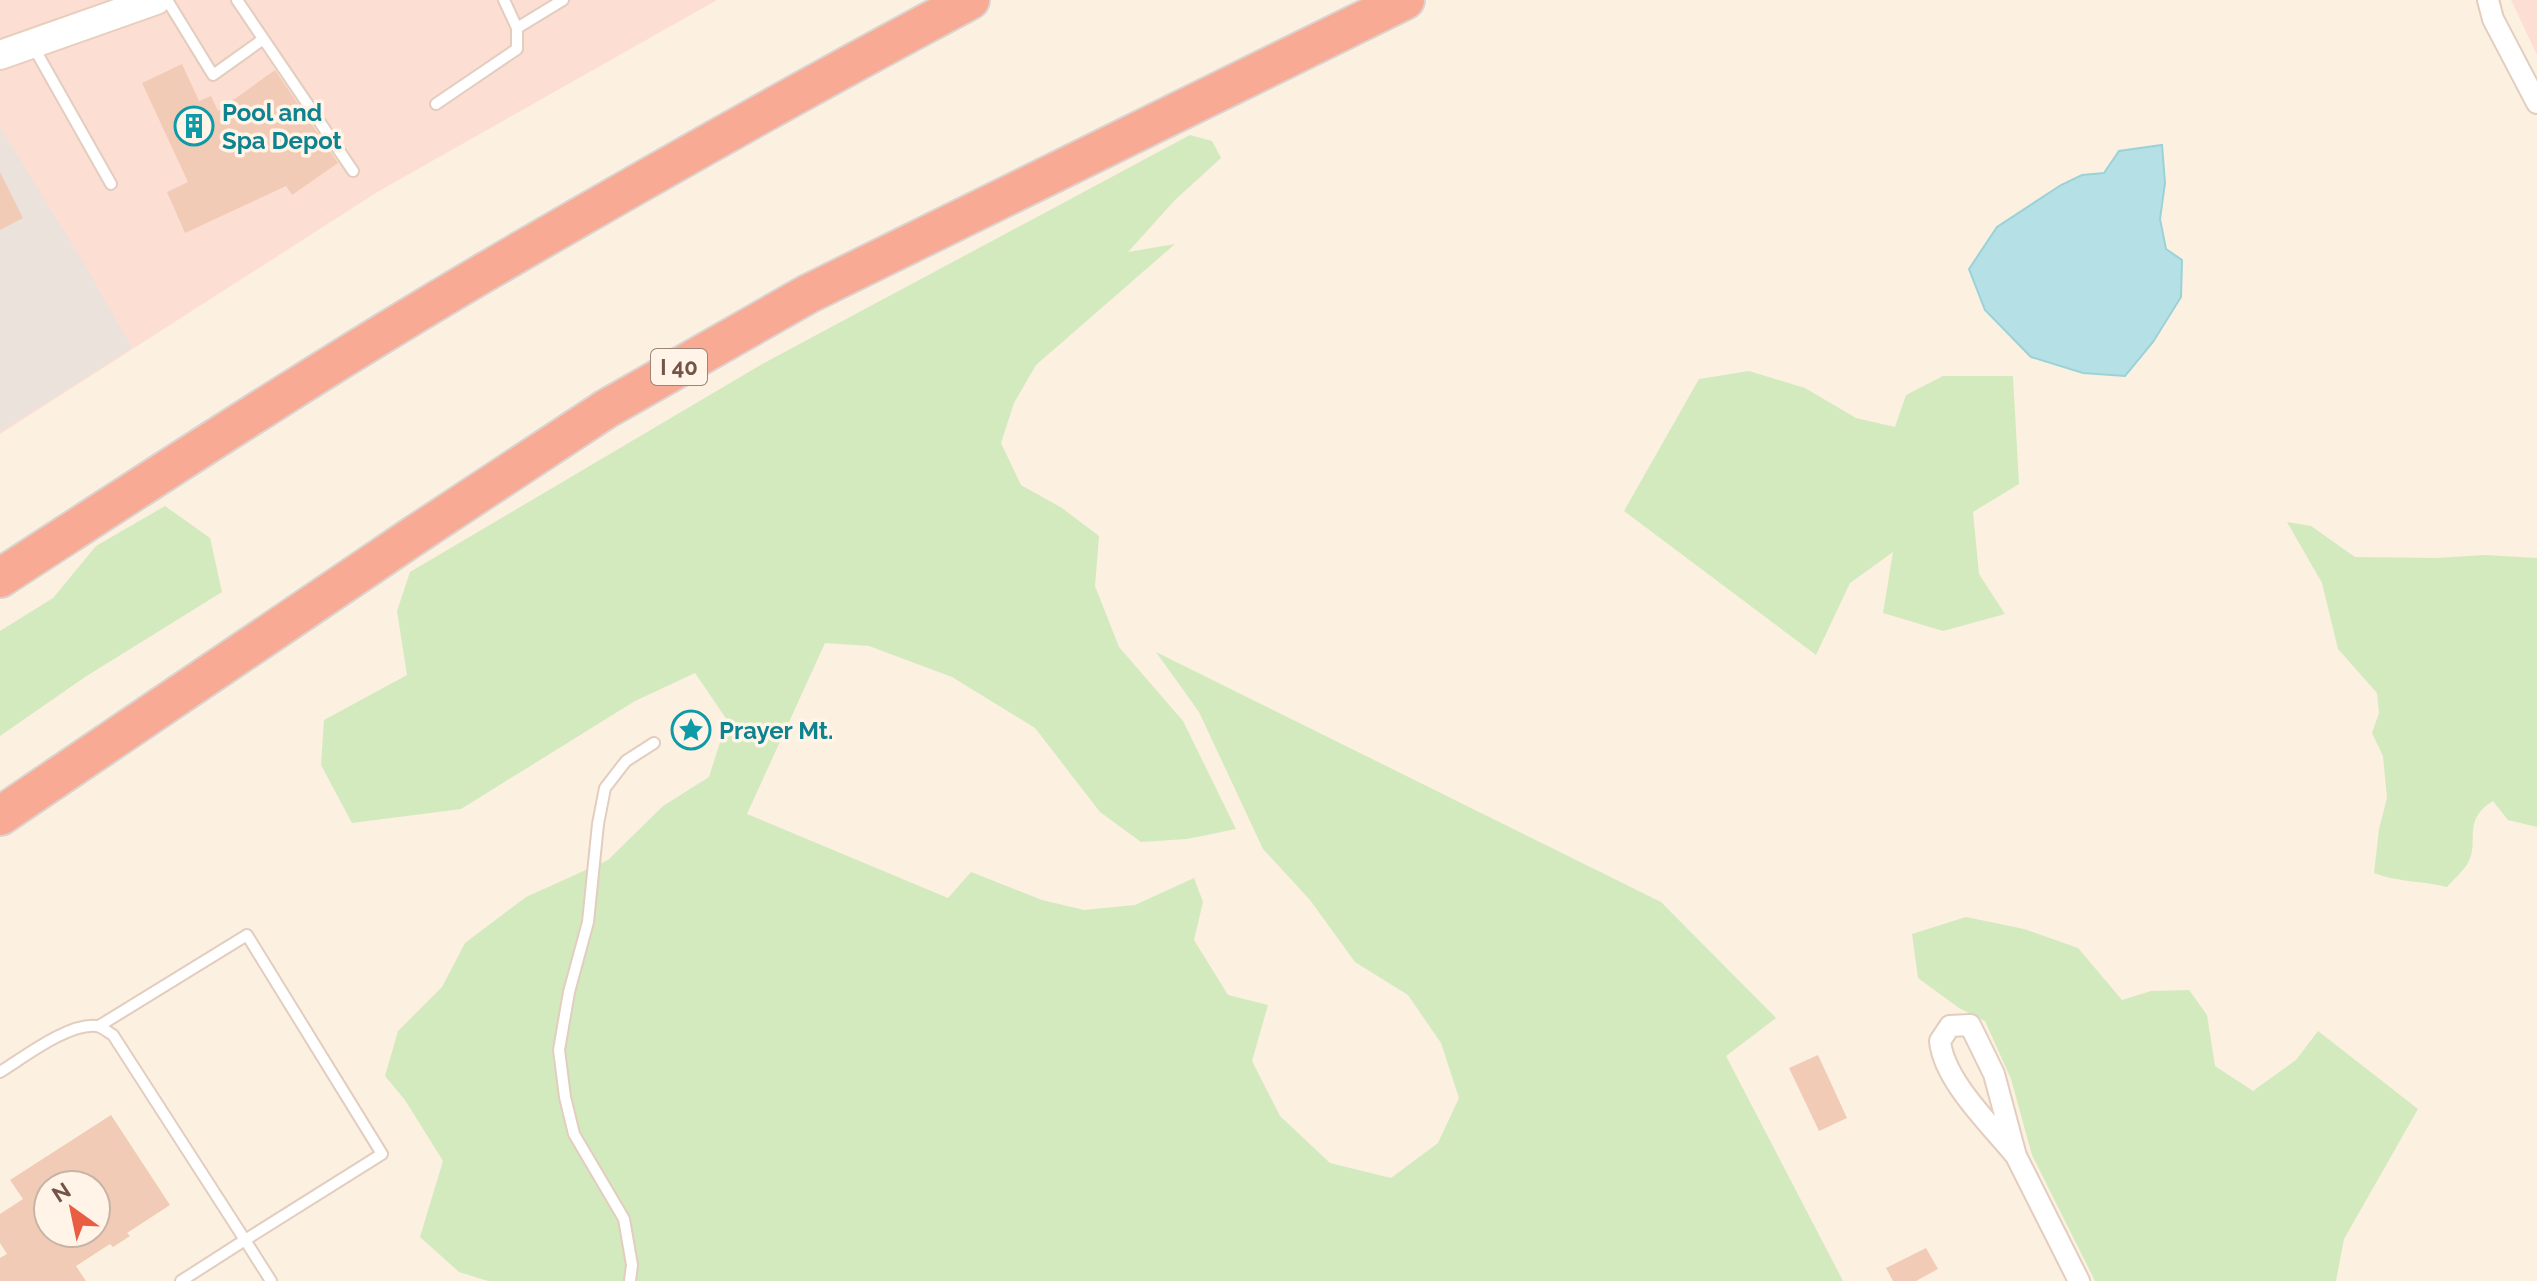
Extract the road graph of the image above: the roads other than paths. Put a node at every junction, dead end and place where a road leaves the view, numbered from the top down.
1 (156, 0) edge
2 (167, 0) edge
3 (237, 0) edge
4 (504, 0) edge
5 (563, 0) edge
6 (970, 0) edge
7 (1405, 0) edge
8 (2488, 0) edge
9 (517, 28) junction
10 (262, 40) junction
11 (32, 45) junction
12 (0, 55) edge
13 (2537, 103) edge
14 (436, 104) dead end
15 (353, 171) dead end
16 (111, 184) dead end
17 (0, 578) edge
18 (654, 743) dead end
19 (0, 816) edge
20 (99, 1026) junction
21 (0, 1072) edge
22 (2016, 1156) junction
23 (245, 1240) junction
24 (181, 1281) edge
25 (271, 1281) edge
26 (630, 1281) edge
27 (2079, 1281) edge

1 - 11 main road
2 - 10 lane
3 - 10 lane
4 - 9 lane
5 - 9 lane
6 - 17 highway
7 - 19 highway, I 40
8 - 13 street
9 - 14 lane
10 - 15 lane
11 - 12 main road
11 - 16 lane
18 - 26 lane
20 - 21 lane
20 - 23 lane
20 - 23 lane
22 - 22 street
22 - 27 street
23 - 24 lane
23 - 25 lane

